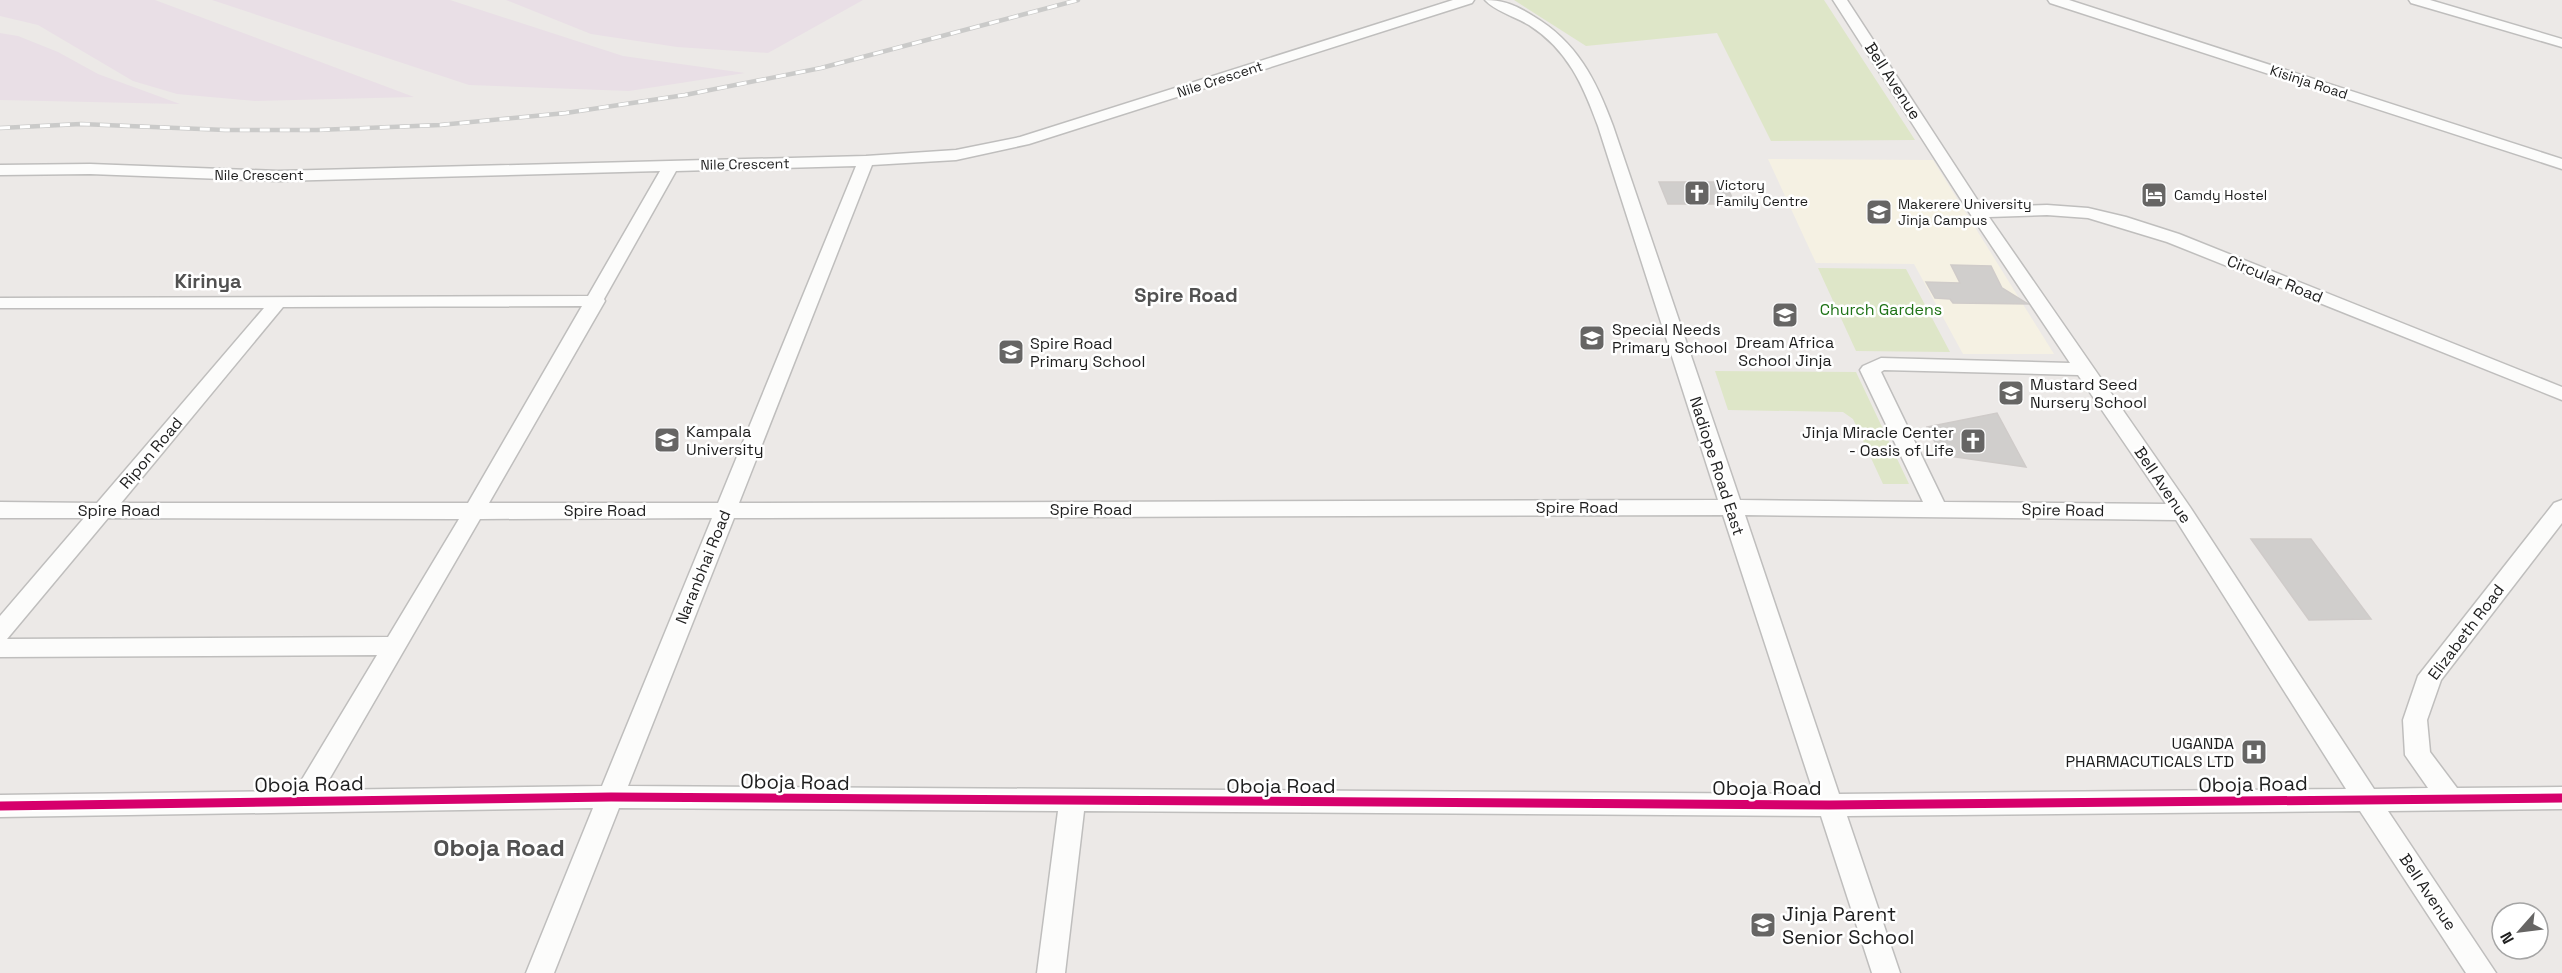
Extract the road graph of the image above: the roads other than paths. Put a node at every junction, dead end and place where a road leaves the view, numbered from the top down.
1 (1467, 0) edge
2 (1492, 0) edge
3 (1840, 0) edge
4 (2055, 0) edge
5 (2416, 0) edge
6 (2562, 43) edge
7 (866, 161) junction
8 (2562, 164) edge
9 (671, 166) junction
10 (0, 170) edge
11 (1977, 212) junction
12 (279, 301) junction
13 (596, 301) junction
14 (0, 303) edge
15 (2085, 369) junction
16 (2562, 394) edge
17 (1731, 507) junction
18 (1936, 507) junction
19 (2562, 508) edge
20 (103, 509) junction
21 (0, 510) edge
22 (726, 510) junction
23 (474, 511) junction
24 (2181, 512) junction
25 (0, 632) edge
26 (394, 646) junction
27 (0, 648) edge
28 (611, 797) junction
29 (2562, 798) edge
30 (2366, 799) junction
31 (2450, 799) junction
32 (303, 801) junction
33 (1072, 802) junction
34 (1828, 805) junction
35 (0, 806) edge
36 (540, 973) edge
37 (1051, 973) edge
38 (1886, 973) edge
39 (2482, 973) edge

1 - 7 street, Nile Crescent
2 - 17 street, Nadiope Road East
3 - 11 street, Bell Avenue
4 - 8 street, Kisinja Road
5 - 6 street
7 - 9 street, Nile Crescent
7 - 22 street, Naranbhai Road
9 - 10 street, Nile Crescent
9 - 13 street
11 - 15 street, Bell Avenue
11 - 16 street, Circular Road
12 - 13 street
12 - 14 street
12 - 20 street, Ripon Road
13 - 23 street
15 - 18 street
15 - 24 street, Bell Avenue
17 - 18 street, Spire Road
17 - 22 street, Spire Road
17 - 34 street, Nadiope Road East
18 - 24 street, Spire Road
19 - 31 street, Elizabeth Road
20 - 21 street, Spire Road
20 - 23 street, Spire Road
20 - 25 street, Ripon Road
22 - 23 street, Spire Road
22 - 28 street, Naranbhai Road
23 - 26 street
24 - 30 street, Bell Avenue
26 - 27 street
26 - 32 street
28 - 32 street, Oboja Road
28 - 33 street, Oboja Road
28 - 36 street, Naranbhai Road
29 - 31 street, Oboja Road
30 - 31 street, Oboja Road
30 - 34 street, Oboja Road
30 - 39 street, Bell Avenue
32 - 35 street, Oboja Road
33 - 34 street, Oboja Road
33 - 37 street
34 - 38 street, Nadiope Road East

